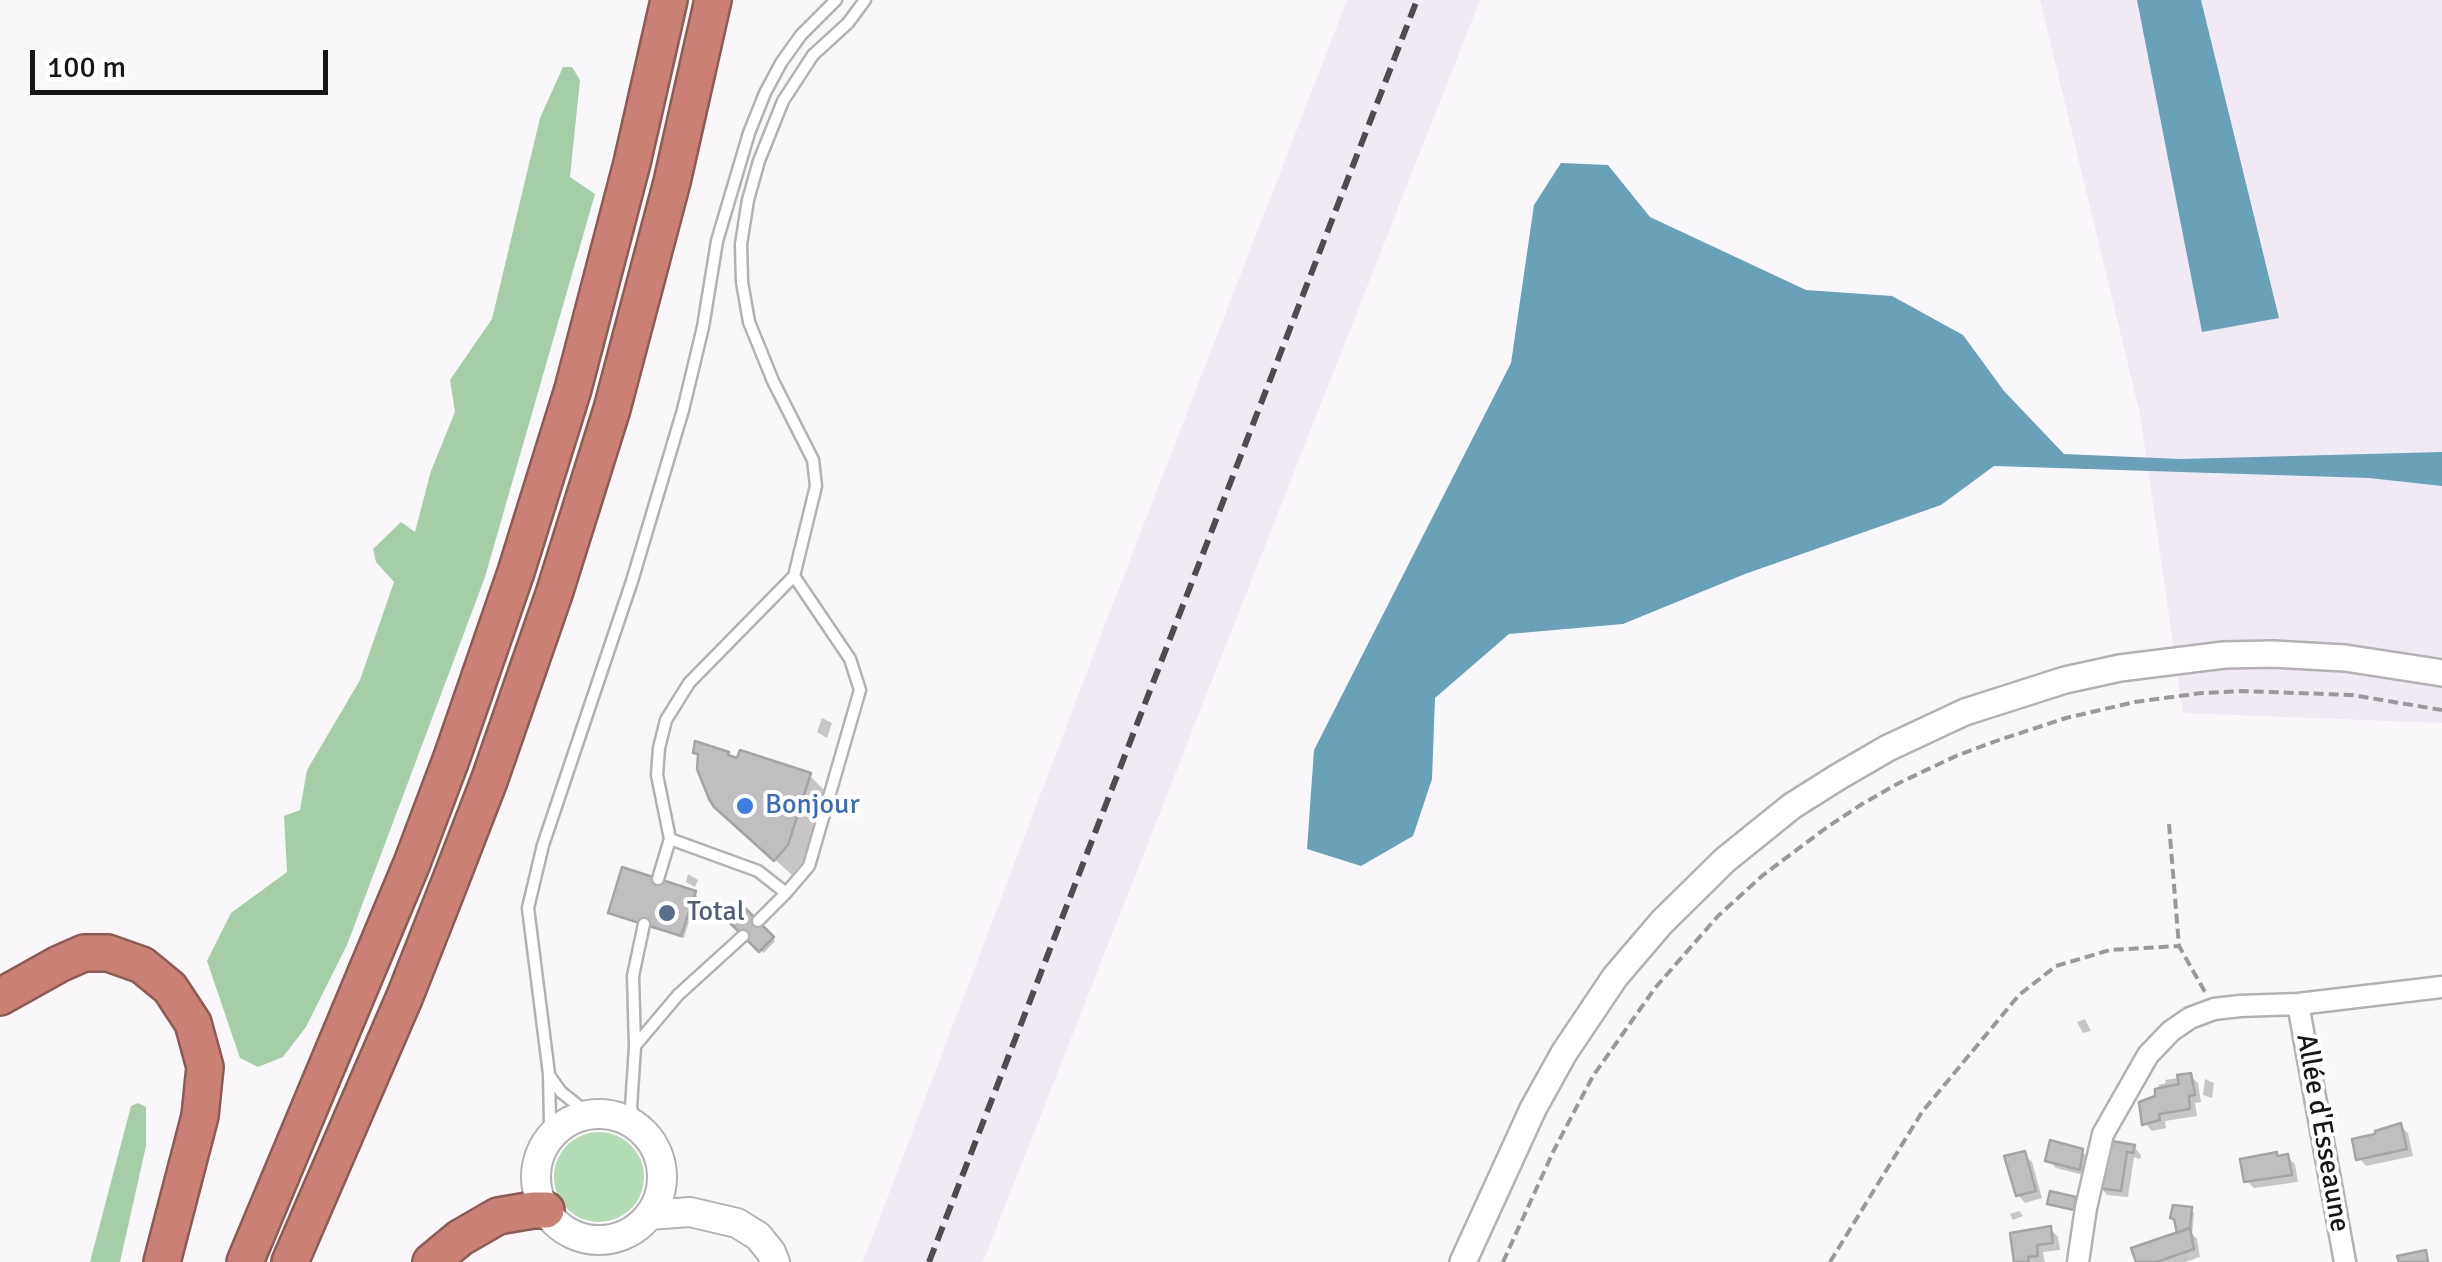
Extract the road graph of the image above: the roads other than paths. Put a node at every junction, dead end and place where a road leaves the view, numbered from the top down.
1 (669, 0) edge
2 (713, 0) edge
3 (836, 0) edge
4 (865, 0) edge
5 (794, 576) junction
6 (2442, 673) edge
7 (670, 838) junction
8 (658, 879) dead end
9 (786, 893) junction
10 (758, 921) dead end
11 (644, 924) dead end
12 (743, 936) dead end
13 (2442, 987) edge
14 (0, 997) edge
15 (2298, 1004) junction
16 (634, 1047) junction
17 (549, 1074) junction
18 (590, 1115) junction
19 (635, 1126) junction
20 (546, 1143) junction
21 (546, 1210) junction
22 (649, 1215) junction
23 (162, 1262) edge
24 (245, 1262) edge
25 (290, 1262) edge
26 (431, 1262) edge
27 (776, 1262) edge
28 (1462, 1262) edge
29 (2078, 1262) edge
30 (2345, 1262) edge

1 - 24 highway
2 - 25 highway
3 - 17 lane
4 - 5 lane
5 - 7 lane
5 - 9 lane
6 - 28 street
7 - 8 lane
7 - 9 lane
9 - 10 lane
11 - 16 lane
12 - 16 lane
13 - 15 street
14 - 23 highway
15 - 29 street
15 - 30 street, Allée d'Esseaune
16 - 19 lane
17 - 18 lane
17 - 20 lane
18 - 19 main road
18 - 20 main road
19 - 22 main road
20 - 21 main road
21 - 22 main road
21 - 26 highway
22 - 27 main road

